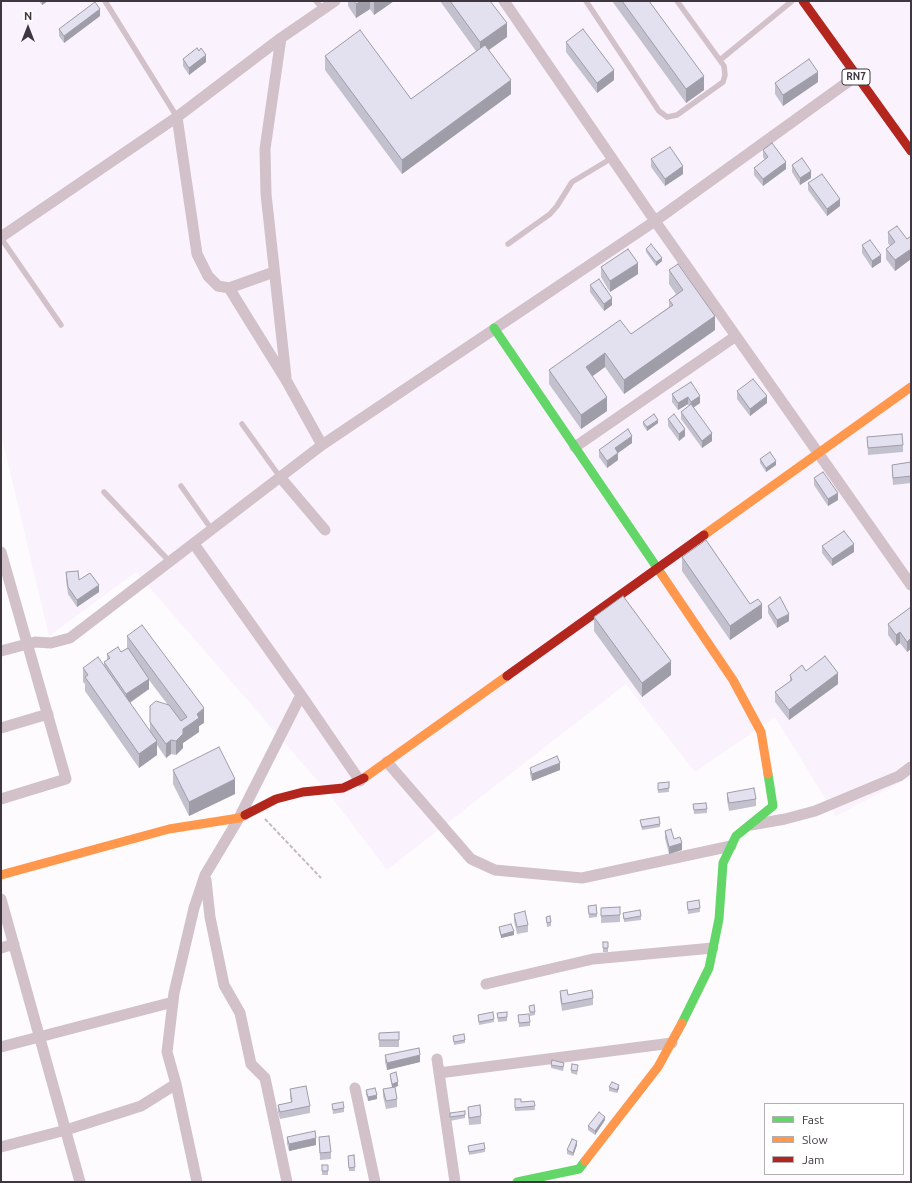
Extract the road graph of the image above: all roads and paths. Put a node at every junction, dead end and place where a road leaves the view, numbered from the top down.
1 (105, 1) edge
2 (335, 1) edge
3 (504, 1) edge
4 (586, 1) edge
5 (677, 1) edge
6 (792, 1) edge
7 (803, 1) edge
8 (319, 5) edge
9 (281, 38) junction
10 (720, 60) junction
11 (856, 76) junction
12 (177, 117) junction
13 (911, 151) edge
14 (612, 158) junction
15 (655, 221) junction
16 (1, 237) edge
17 (508, 244) dead end
18 (274, 272) junction
19 (229, 288) junction
20 (61, 325) dead end
21 (494, 328) junction
22 (736, 336) junction
23 (286, 380) junction
24 (911, 387) edge
25 (242, 424) dead end
26 (322, 445) junction
27 (575, 447) junction
28 (818, 454) junction
29 (280, 477) junction
30 (181, 486) dead end
31 (104, 492) dead end
32 (212, 530) junction
33 (325, 530) dead end
34 (194, 544) junction
35 (2, 556) edge
36 (170, 562) junction
37 (657, 568) junction
38 (911, 584) edge
39 (28, 644) junction
40 (1, 651) edge
41 (301, 695) junction
42 (48, 714) junction
43 (1, 728) edge
44 (387, 762) junction
45 (911, 767) edge
46 (360, 781) junction
47 (1, 799) edge
48 (263, 817) dead end
49 (239, 818) junction
50 (750, 825) junction
51 (731, 846) junction
52 (1, 875) edge
53 (205, 875) junction
54 (321, 878) dead end
55 (1, 899) edge
56 (14, 944) junction
57 (1, 948) edge
58 (713, 948) junction
59 (486, 984) dead end
60 (173, 1002) junction
61 (40, 1037) junction
62 (672, 1043) junction
63 (1, 1047) edge
64 (437, 1059) dead end
65 (439, 1073) junction
66 (176, 1084) junction
67 (355, 1088) dead end
68 (66, 1130) junction
69 (1, 1147) edge
70 (543, 1179) edge
71 (80, 1182) edge
72 (197, 1182) edge
73 (287, 1182) edge
74 (375, 1182) edge
75 (455, 1182) edge
76 (517, 1182) edge

1 - 12 lane
2 - 8 street
3 - 14 street
4 - 10 lane
5 - 10 lane
6 - 10 lane
7 - 11 main road, RN7
8 - 9 street
9 - 12 street
9 - 18 street
11 - 13 main road, RN7
11 - 15 street
12 - 16 street
12 - 19 street
14 - 15 street
14 - 17 lane
15 - 21 street
15 - 22 street
16 - 20 lane
18 - 19 street
18 - 23 street
19 - 23 street
21 - 26 street
21 - 27 main road
22 - 27 street
22 - 28 street
23 - 26 street
24 - 28 main road
25 - 29 lane
26 - 29 street
27 - 37 main road
28 - 37 main road
28 - 38 street
29 - 32 street
29 - 33 street
30 - 32 lane
31 - 36 lane
32 - 34 street
34 - 36 street
34 - 41 street
35 - 39 street
36 - 39 street
37 - 44 main road
37 - 50 main road
39 - 40 street
39 - 42 street
41 - 46 street
41 - 49 street
42 - 43 street
42 - 47 street
44 - 46 main road
44 - 51 street
45 - 50 street
46 - 49 main road
48 - 54 path
49 - 52 main road
49 - 53 street
50 - 51 main road
51 - 58 main road
53 - 60 street
53 - 73 street
55 - 56 street
56 - 57 street
56 - 61 street
58 - 59 street
58 - 62 main road
60 - 61 street
60 - 66 street
61 - 63 street
61 - 68 street
62 - 65 street
62 - 70 main road
64 - 65 street
65 - 75 street
66 - 68 street
66 - 72 street
67 - 74 street
68 - 69 street
68 - 71 street
70 - 76 main road

